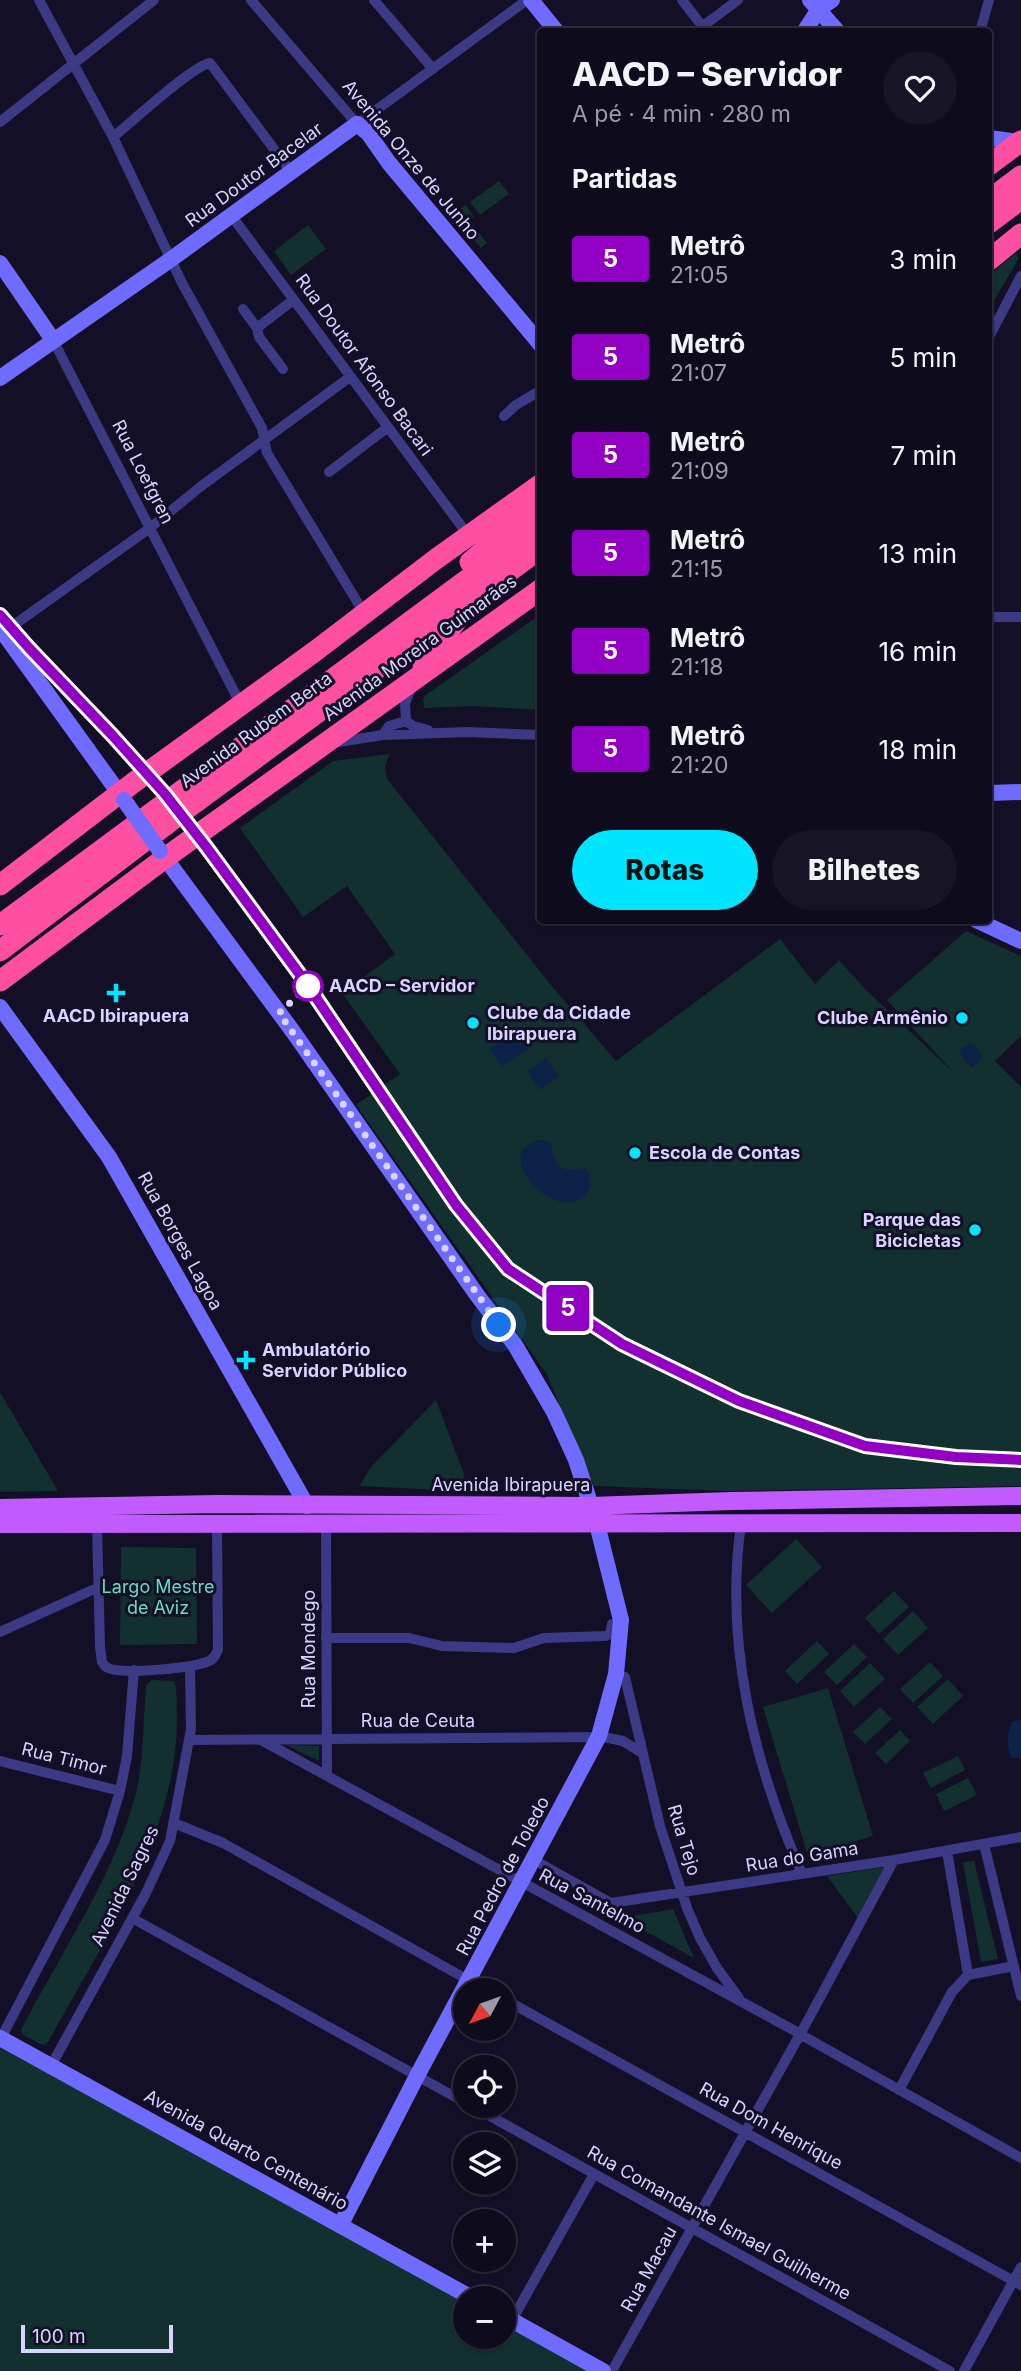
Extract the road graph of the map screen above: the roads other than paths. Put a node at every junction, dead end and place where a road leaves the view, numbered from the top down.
1 (39, 0) edge
2 (154, 0) edge
3 (251, 0) edge
4 (374, 0) edge
5 (529, 0) edge
6 (682, 0) edge
7 (738, 0) edge
8 (989, 0) edge
9 (820, 2) edge
10 (554, 28) edge
11 (701, 28) edge
12 (704, 28) edge
13 (806, 28) edge
14 (836, 28) edge
15 (981, 28) edge
16 (75, 64) junction
17 (433, 69) junction
18 (0, 121) edge
19 (355, 125) junction
20 (113, 137) junction
21 (992, 138) edge
22 (1020, 141) edge
23 (992, 166) edge
24 (291, 172) junction
25 (1021, 176) edge
26 (992, 198) edge
27 (1021, 199) edge
28 (231, 215) junction
29 (992, 221) edge
30 (1021, 231) edge
31 (992, 247) edge
32 (992, 257) edge
33 (170, 260) junction
34 (0, 263) edge
35 (1021, 276) edge
36 (293, 300) junction
37 (243, 309) dead end
38 (257, 328) junction
39 (992, 331) edge
40 (54, 340) junction
41 (537, 340) edge
42 (283, 369) dead end
43 (351, 377) junction
44 (0, 378) edge
45 (537, 392) edge
46 (504, 416) dead end
47 (388, 427) junction
48 (264, 440) junction
49 (329, 472) dead end
50 (537, 487) edge
51 (537, 506) edge
52 (150, 528) junction
53 (537, 528) edge
54 (468, 535) junction
55 (537, 551) edge
56 (537, 592) edge
57 (474, 598) junction
58 (363, 613) junction
59 (992, 617) edge
60 (1021, 617) edge
61 (1, 632) edge
62 (414, 681) junction
63 (298, 704) junction
64 (241, 705) junction
65 (406, 721) junction
66 (445, 734) junction
67 (537, 734) edge
68 (396, 735) junction
69 (383, 736) junction
70 (326, 744) junction
71 (1021, 792) edge
72 (992, 793) edge
73 (122, 797) junction
74 (163, 855) junction
75 (0, 885) edge
76 (985, 924) edge
77 (0, 925) edge
78 (1021, 941) edge
79 (0, 951) edge
80 (0, 981) edge
81 (0, 1007) edge
82 (585, 1487) joint
83 (1021, 1496) edge
84 (580, 1505) junction
85 (307, 1506) junction
86 (0, 1508) edge
87 (217, 1523) junction
88 (1021, 1523) edge
89 (0, 1524) edge
90 (284, 1524) junction
91 (326, 1524) junction
92 (591, 1524) junction
93 (741, 1524) junction
94 (97, 1525) junction
95 (99, 1587) junction
96 (0, 1632) edge
97 (612, 1632) junction
98 (326, 1638) junction
99 (190, 1666) junction
100 (134, 1670) junction
101 (621, 1675) junction
102 (599, 1735) junction
103 (326, 1739) junction
104 (190, 1740) junction
105 (261, 1740) junction
106 (642, 1753) junction
107 (0, 1761) edge
108 (327, 1775) junction
109 (120, 1791) junction
110 (174, 1823) junction
111 (1021, 1837) edge
112 (984, 1844) junction
113 (947, 1852) junction
114 (534, 1860) junction
115 (894, 1860) junction
116 (802, 1874) junction
117 (521, 1883) junction
118 (682, 1893) junction
119 (611, 1903) junction
120 (132, 1919) junction
121 (600, 1924) junction
122 (1014, 1966) junction
123 (968, 1975) junction
124 (465, 1978) edge
125 (470, 1978) edge
126 (1021, 1996) edge
127 (741, 2000) junction
128 (516, 2007) edge
129 (453, 2010) edge
130 (800, 2034) junction
131 (0, 2038) edge
132 (51, 2066) junction
133 (417, 2076) junction
134 (899, 2090) junction
135 (453, 2096) edge
136 (493, 2118) edge
137 (745, 2132) junction
138 (1021, 2158) edge
139 (594, 2174) junction
140 (341, 2224) junction
141 (692, 2228) junction
142 (1021, 2267) edge
143 (1017, 2283) edge
144 (453, 2287) edge
145 (516, 2305) edge
146 (516, 2322) edge
147 (603, 2371) edge
148 (612, 2371) edge
149 (950, 2371) edge
150 (964, 2371) edge

1 - 16 street
2 - 16 street
3 - 19 street, Avenida Onze de Junho
4 - 17 street
5 - 10 street
5 - 17 street, Rua Doutor Bacelar
6 - 11 street
7 - 12 street
8 - 15 street
9 - 13 street
9 - 14 street
16 - 18 street
16 - 20 street
17 - 19 street, Rua Doutor Bacelar
19 - 24 street, Rua Doutor Bacelar
19 - 41 street, Avenida Onze de Junho
20 - 24 street
20 - 33 street
21 - 22 street
22 - 23 highway
24 - 28 street, Rua Doutor Bacelar
25 - 26 highway
27 - 29 highway
28 - 33 street, Rua Doutor Bacelar
28 - 36 street, Rua Doutor Afonso Bacari
30 - 31 highway
30 - 32 highway
33 - 40 street, Rua Doutor Bacelar
33 - 48 street
34 - 40 street, Rua Loefgren
35 - 39 street
36 - 38 street
36 - 43 street, Rua Doutor Afonso Bacari
37 - 38 street
38 - 42 street
40 - 44 street, Rua Doutor Bacelar
40 - 52 street, Rua Loefgren
43 - 47 street, Rua Doutor Afonso Bacari
43 - 48 street
45 - 46 street
47 - 49 street
47 - 54 street, Rua Doutor Afonso Bacari
48 - 52 street
48 - 58 street
50 - 54 highway
51 - 63 highway
52 - 61 street
52 - 64 street, Rua Loefgren
53 - 63 highway, Avenida Rubem Berta
54 - 58 highway
55 - 57 highway, Avenida Rubem Berta
56 - 62 highway, Avenida Moreira Guimarães
57 - 62 highway
57 - 79 highway, Avenida Rubem Berta
58 - 64 highway
59 - 60 street
61 - 73 street
62 - 65 street
62 - 70 highway, Avenida Moreira Guimarães
63 - 77 highway, Avenida Rubem Berta
64 - 73 highway
65 - 66 street
65 - 68 street
65 - 69 street
66 - 67 street
66 - 68 street
68 - 69 street
69 - 70 street
70 - 74 highway, Avenida Moreira Guimarães
71 - 72 street
73 - 74 street, bridge
73 - 75 highway
74 - 80 highway, Avenida Moreira Guimarães
74 - 82 street
76 - 78 street
81 - 85 street, Rua Borges Lagoa
82 - 84 main road
83 - 84 main road, Avenida Ibirapuera
84 - 85 main road, Avenida Ibirapuera
84 - 92 street, Rua Pedro de Toledo
85 - 86 main road, Avenida Ibirapuera
85 - 90 main road
87 - 90 main road
87 - 94 main road
87 - 99 street
88 - 93 main road
89 - 94 main road
90 - 91 main road
91 - 92 main road
91 - 98 street, Rua Mondego
92 - 93 main road
92 - 97 street, Rua Pedro de Toledo
93 - 116 street
94 - 95 street
95 - 96 street
95 - 100 street
97 - 98 street
97 - 101 street, Rua Pedro de Toledo
98 - 103 street, Rua Mondego
99 - 100 street
99 - 104 street, Avenida Sagres
100 - 109 street
101 - 102 street, Rua Pedro de Toledo
101 - 106 street, Rua Tejo
102 - 103 street, Rua de Ceuta
102 - 106 street, Rua de Ceuta
102 - 114 street, Rua Pedro de Toledo
103 - 105 street, Rua de Ceuta
103 - 108 street, Rua Mondego
104 - 105 street, Rua de Ceuta
104 - 110 street, Avenida Sagres
105 - 108 street, Rua Santelmo
106 - 118 street, Rua Tejo
107 - 109 street, Rua Timor
108 - 117 street, Rua Santelmo
109 - 131 street
110 - 120 street, Avenida Sagres
110 - 124 street
111 - 112 street, Rua do Gama
112 - 113 street, Rua do Gama
112 - 122 street
113 - 115 street, Rua do Gama
113 - 123 street
114 - 117 street, Rua Pedro de Toledo
114 - 119 street
115 - 116 street, Rua do Gama
115 - 130 street, Rua Macau
116 - 118 street, Rua do Gama
117 - 121 street, Rua Santelmo
117 - 125 street, Rua Pedro de Toledo
118 - 119 street, Rua do Gama
118 - 127 street, Rua Tejo
119 - 121 street
120 - 132 street, Avenida Sagres
120 - 133 street, Rua Comandante Ismael Guilherme
121 - 127 street, Rua Santelmo
122 - 123 street
122 - 126 street
123 - 134 street
127 - 130 street, Rua Santelmo
128 - 137 street, Rua Dom Henrique
129 - 133 street, Rua Pedro de Toledo
130 - 134 street, Rua Santelmo
130 - 137 street, Rua Macau
131 - 132 street, Avenida Quarto Centenário
132 - 140 street, Avenida Quarto Centenário
133 - 135 street, Rua Comandante Ismael Guilherme
133 - 140 street, Rua Pedro de Toledo
134 - 138 street, Rua Santelmo
136 - 139 street, Rua Comandante Ismael Guilherme
137 - 141 street, Rua Macau
137 - 143 street, Rua Dom Henrique
139 - 141 street, Rua Comandante Ismael Guilherme
139 - 145 street
140 - 144 street, Avenida Quarto Centenário
141 - 148 street, Rua Macau
141 - 149 street, Rua Comandante Ismael Guilherme
142 - 143 street
143 - 150 street
146 - 147 street

